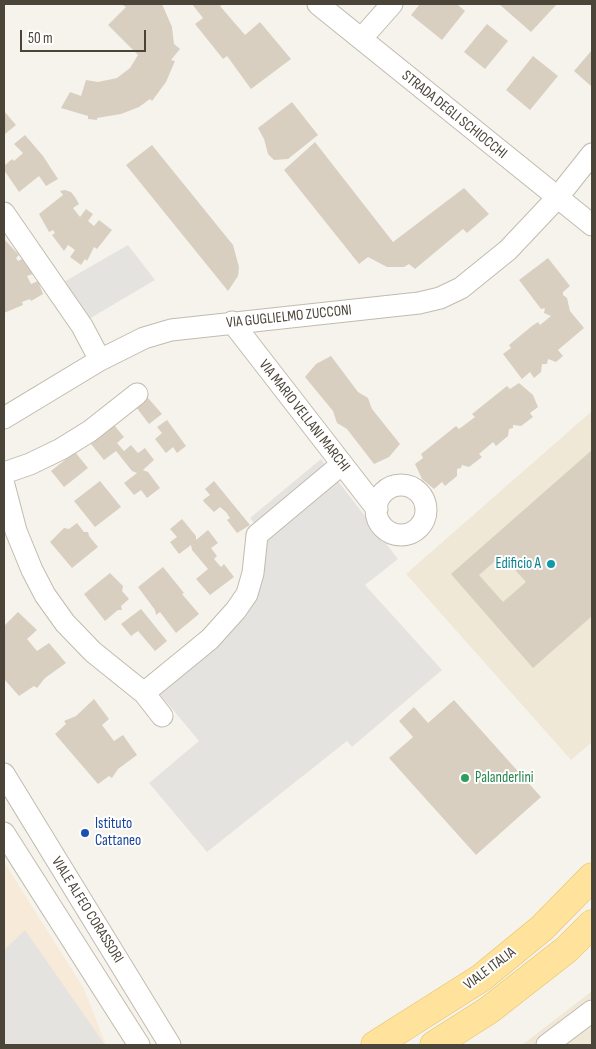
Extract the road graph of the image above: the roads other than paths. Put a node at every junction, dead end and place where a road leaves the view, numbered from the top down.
1 (318, 4) edge
2 (392, 4) edge
3 (361, 39) junction
4 (592, 154) edge
5 (557, 198) junction
6 (4, 213) edge
7 (592, 225) edge
8 (232, 322) junction
9 (100, 360) junction
10 (137, 394) dead end
11 (4, 418) edge
12 (342, 464) junction
13 (4, 473) edge
14 (4, 485) edge
15 (376, 510) dead end
16 (144, 693) junction
17 (162, 716) dead end
18 (4, 774) edge
19 (4, 832) edge
20 (592, 877) edge
21 (592, 924) edge
22 (592, 1011) edge
23 (157, 1024) junction
24 (139, 1045) edge
25 (170, 1045) edge
26 (176, 1045) edge
27 (375, 1045) edge
28 (434, 1045) edge
29 (547, 1045) edge

1 - 3 street, STRADA DEGLI SCHIOCCHI
2 - 3 street
3 - 5 street, STRADA DEGLI SCHIOCCHI
4 - 5 street, VIA GUGLIELMO ZUCCONI
5 - 7 street, STRADA DEGLI SCHIOCCHI
5 - 8 street, VIA GUGLIELMO ZUCCONI
6 - 9 street
8 - 9 street, VIA GUGLIELMO ZUCCONI
8 - 12 street, VIA MARIO VELLANI MARCHI
9 - 11 street, VIA GUGLIELMO ZUCCONI
10 - 13 street
12 - 15 street, VIA MARIO VELLANI MARCHI
12 - 16 street
14 - 16 street
16 - 17 street
18 - 23 street, VIALE ALFEO CORASSORI
19 - 24 street, VIALE ALFEO CORASSORI
20 - 27 main road, VIALE ITALIA
21 - 28 main road, VIALE ITALIA
22 - 29 street
23 - 25 street, VIALE ALFEO CORASSORI
23 - 26 street

